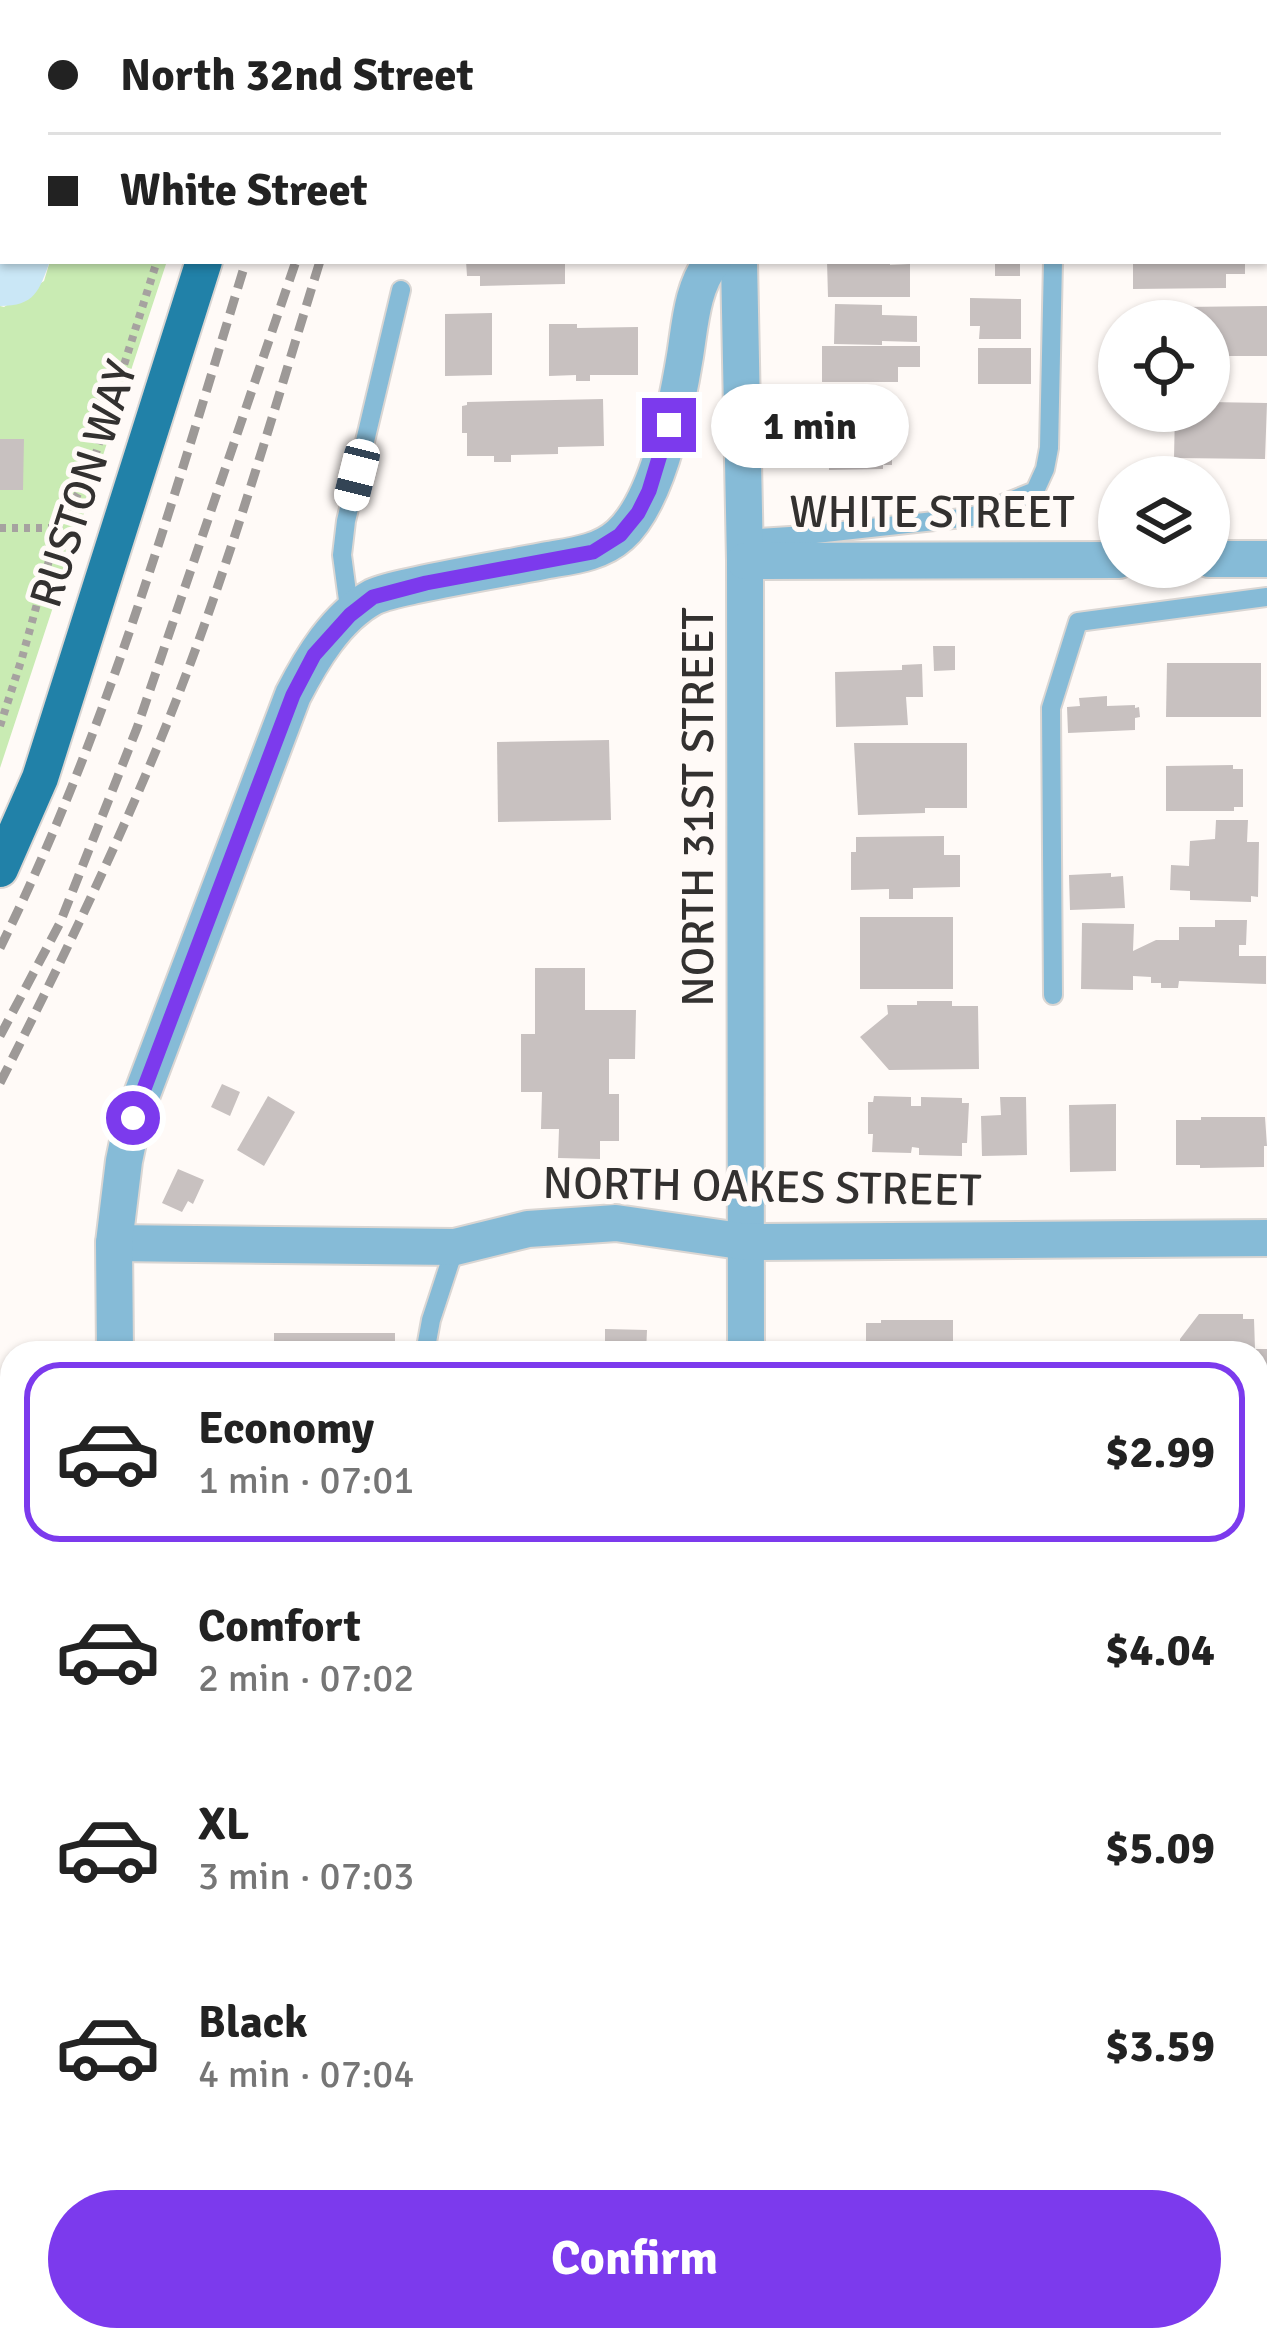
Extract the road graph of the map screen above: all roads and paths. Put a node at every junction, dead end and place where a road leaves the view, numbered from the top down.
1 (156, 264) edge
2 (203, 264) edge
3 (711, 264) edge
4 (739, 264) edge
5 (1053, 264) edge
6 (401, 290) dead end
7 (0, 528) edge
8 (58, 528) junction
9 (745, 550) junction
10 (1098, 559) edge
11 (1230, 559) edge
12 (1267, 559) edge
13 (1267, 597) edge
14 (350, 615) junction
15 (0, 726) edge
16 (0, 869) edge
17 (1053, 995) dead end
18 (1267, 1238) edge
19 (747, 1242) junction
20 (114, 1243) junction
21 (455, 1247) junction
22 (115, 1341) edge
23 (426, 1341) edge
24 (746, 1341) edge

1 - 8 path
2 - 16 main road, RUSTON WAY
3 - 14 street
4 - 9 street, NORTH 31ST STREET
5 - 9 lane
6 - 14 lane
7 - 8 path
8 - 15 path
9 - 10 street, WHITE STREET
9 - 19 street, NORTH 31ST STREET
11 - 12 street
13 - 17 lane
14 - 20 street
18 - 19 street, NORTH OAKES STREET
19 - 21 street, NORTH OAKES STREET
19 - 24 street, NORTH 31ST STREET
20 - 21 street, NORTH OAKES STREET
20 - 22 street
21 - 23 lane

